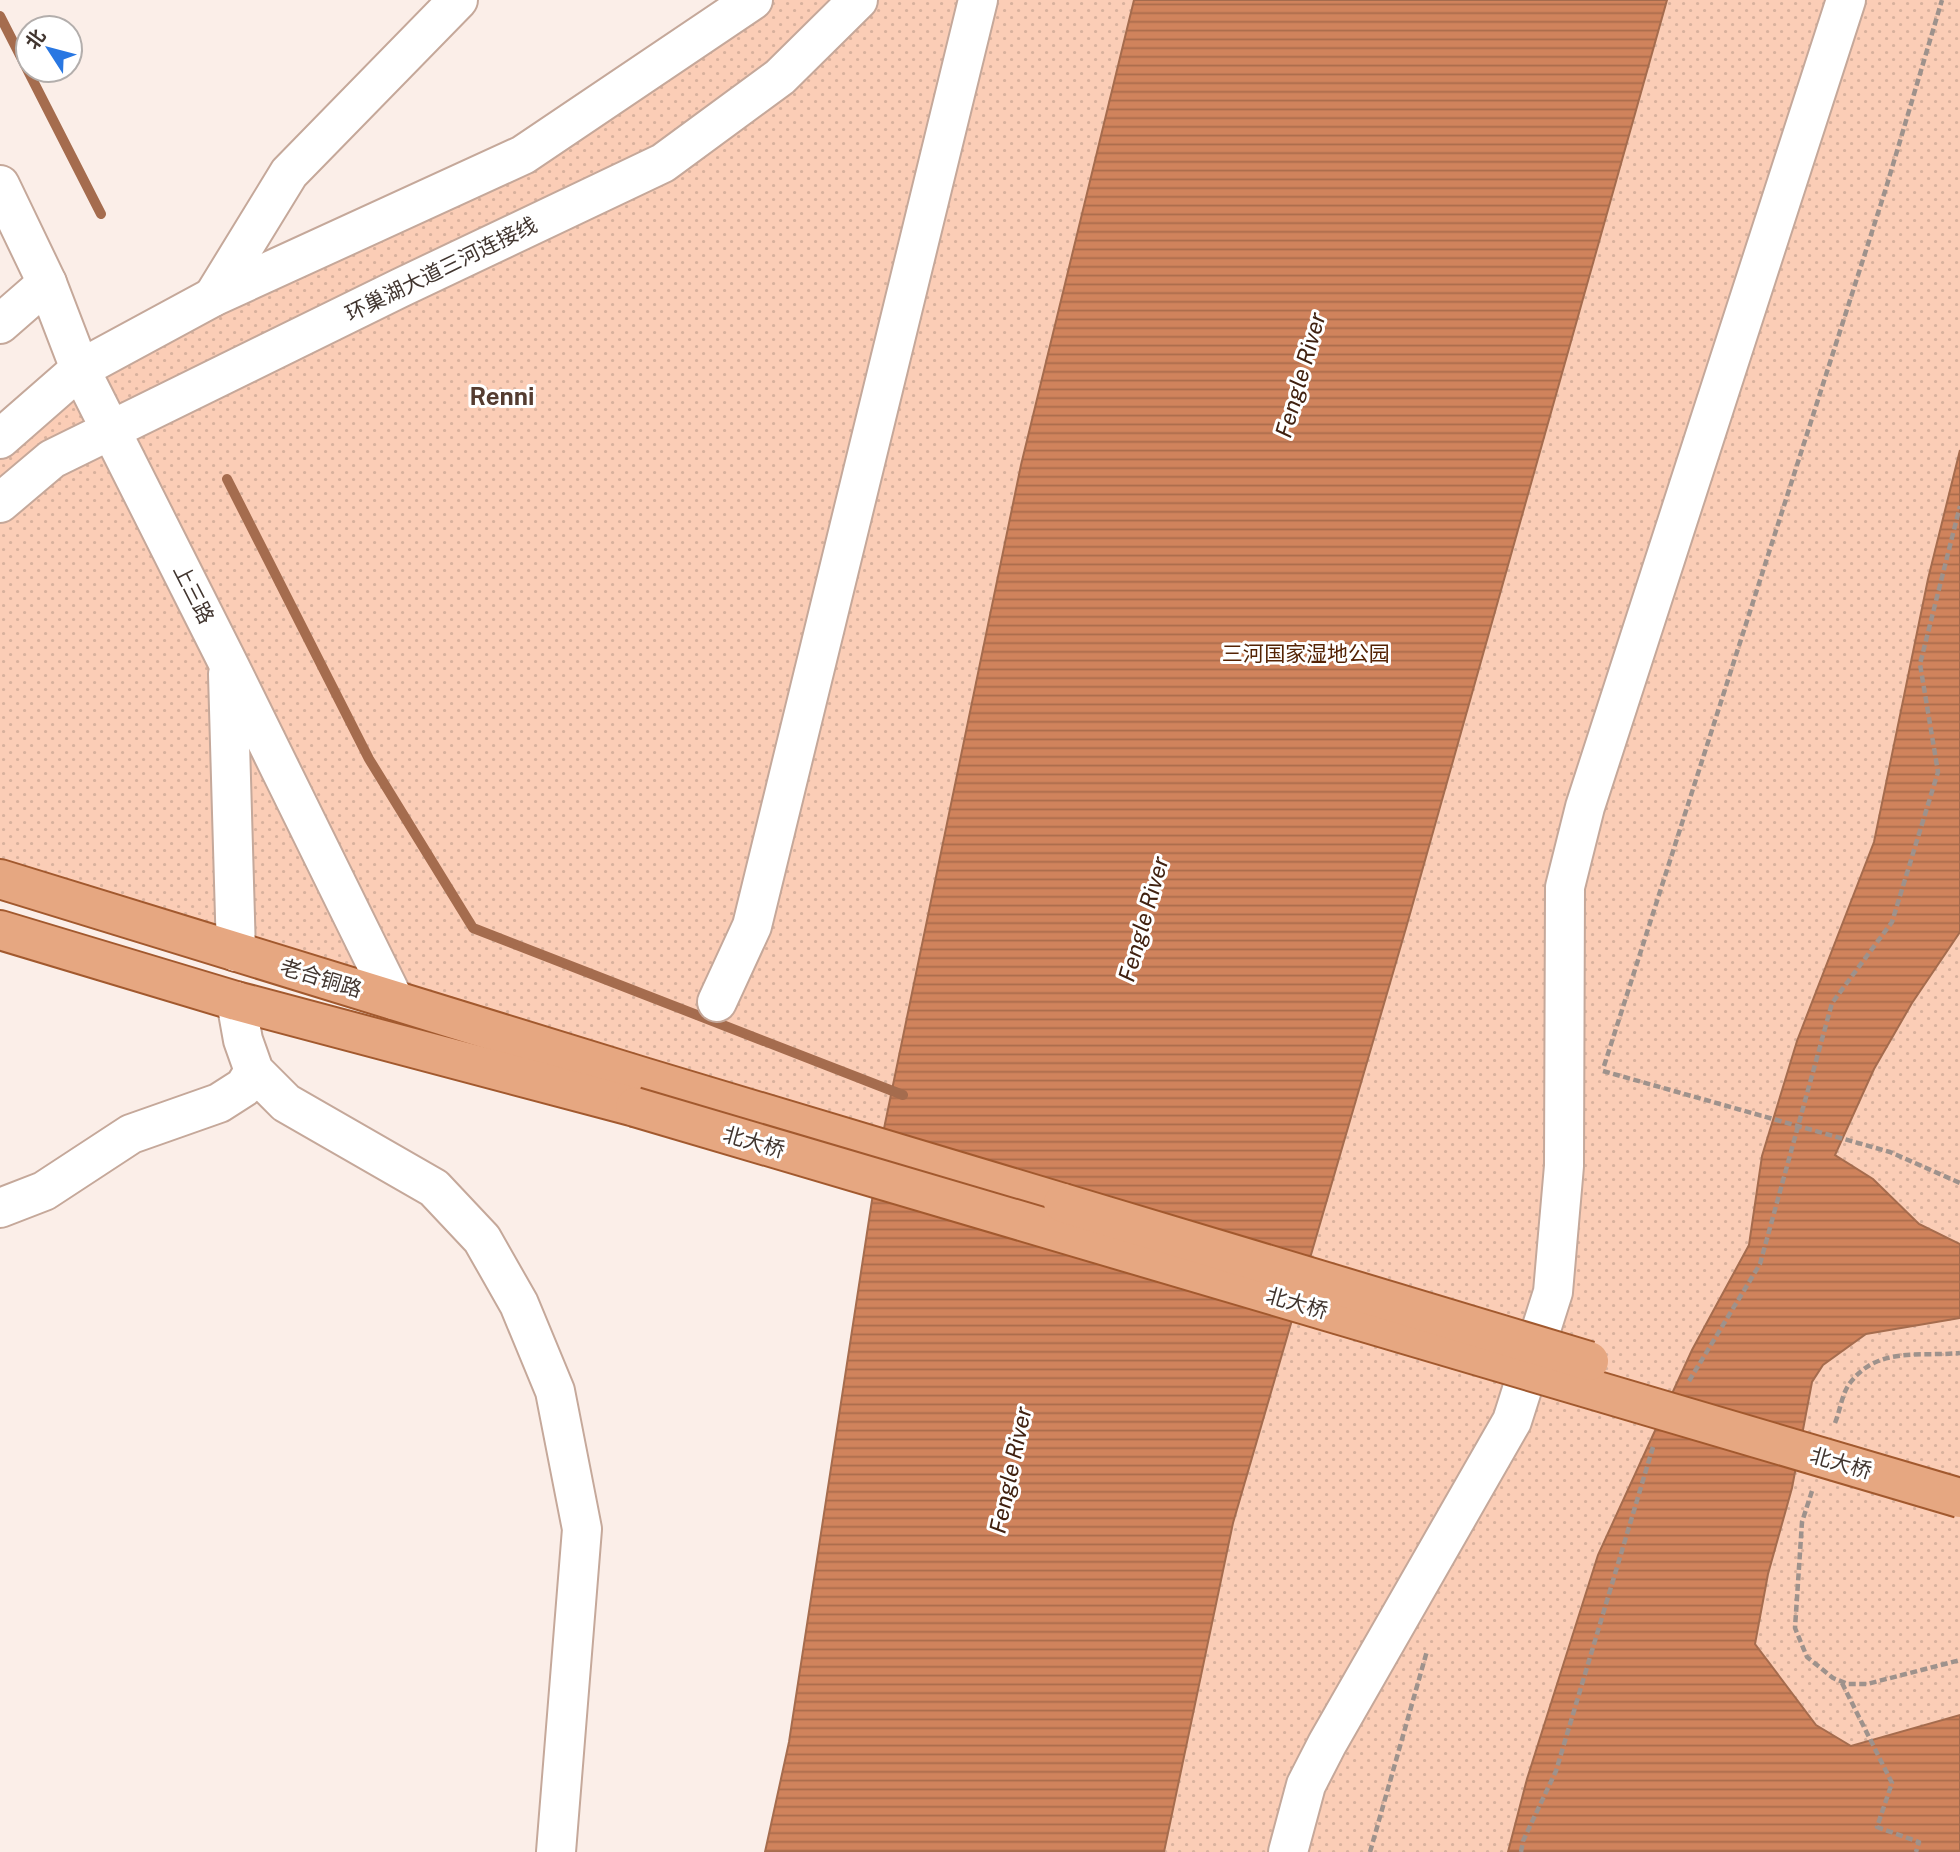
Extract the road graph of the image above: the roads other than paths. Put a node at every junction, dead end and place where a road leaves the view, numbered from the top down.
1 (458, 0) edge
2 (752, 0) edge
3 (858, 0) edge
4 (978, 0) edge
5 (1846, 0) edge
6 (0, 184) edge
7 (47, 283) junction
8 (213, 297) junction
9 (0, 324) edge
10 (80, 369) junction
11 (110, 430) junction
12 (0, 439) edge
13 (0, 503) edge
14 (228, 661) junction
15 (0, 879) edge
16 (0, 930) edge
17 (236, 952) junction
18 (394, 1000) junction
19 (236, 1001) junction
20 (717, 1002) dead end
21 (254, 1071) junction
22 (639, 1092) junction
23 (0, 1208) edge
24 (1677, 1401) junction
25 (1960, 1472) edge
26 (1960, 1498) edge
27 (556, 1852) edge
28 (1288, 1852) edge

1 - 8 street
2 - 8 street
3 - 11 street, 环巢湖大道三河连接线
4 - 20 street
5 - 28 street
6 - 7 street, 上三路
7 - 9 street
7 - 10 street, 上三路
8 - 10 street
10 - 11 street, 上三路
10 - 12 street
11 - 13 street, 环巢湖大道三河连接线
11 - 14 street, 上三路
14 - 17 street
14 - 18 street, 上三路
15 - 17 main road, 老合铜路
16 - 19 main road, 老合铜路
17 - 18 main road, 老合铜路
18 - 22 main road, 老合铜路
19 - 21 street
19 - 22 main road, 老合铜路
21 - 23 street
21 - 27 street
22 - 24 main road, 北大桥, bridge
24 - 25 main road, 北大桥
24 - 26 main road, 北大桥, bridge

